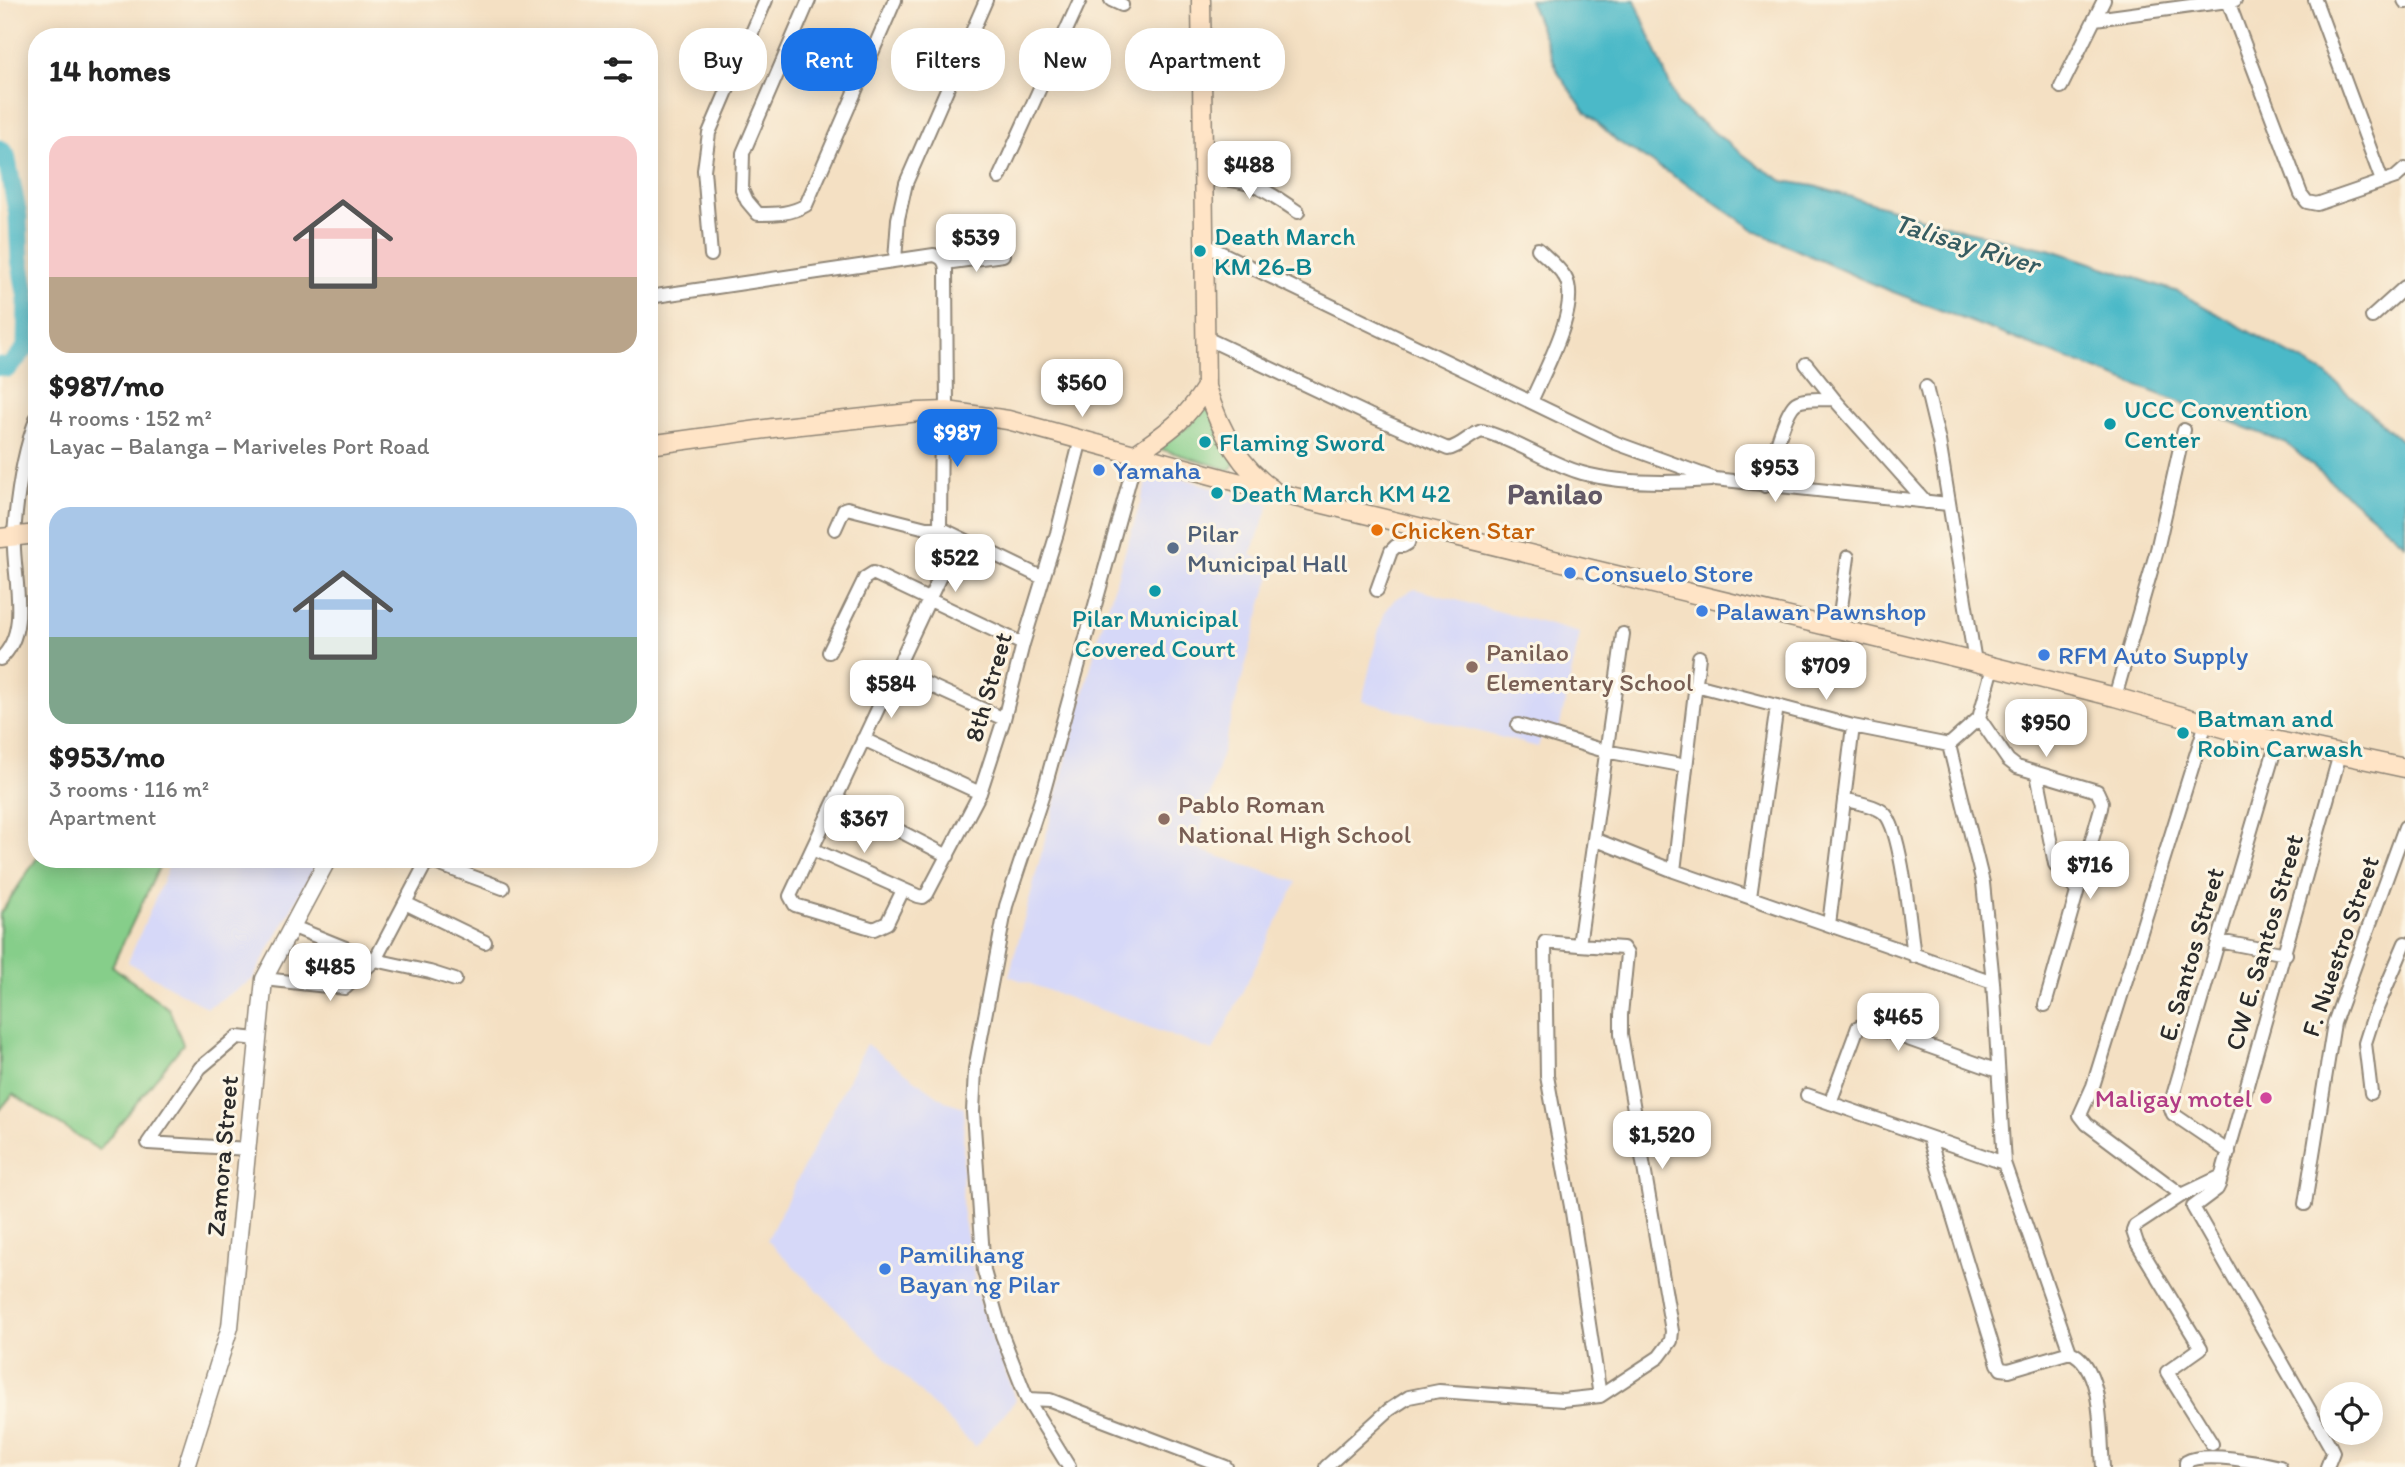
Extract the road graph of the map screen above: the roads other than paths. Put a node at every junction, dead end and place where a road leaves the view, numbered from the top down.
1 (766, 0) edge
2 (809, 0) edge
3 (895, 0) edge
4 (986, 0) edge
5 (1080, 0) edge
6 (1201, 0) edge
7 (2104, 0) edge
8 (2315, 0) edge
9 (2232, 1) edge
10 (2095, 19) junction
11 (2061, 87) dead end
12 (2405, 169) edge
13 (999, 178) dead end
14 (1203, 178) junction
15 (2382, 181) junction
16 (1298, 212) dead end
17 (1203, 244) junction
18 (1538, 249) dead end
19 (710, 255) dead end
20 (1003, 255) dead end
21 (895, 260) junction
22 (945, 262) junction
23 (2405, 287) edge
24 (658, 296) edge
25 (2372, 317) dead end
26 (1206, 338) junction
27 (1806, 364) dead end
28 (1206, 387) junction
29 (1926, 387) dead end
30 (1834, 399) junction
31 (1531, 402) junction
32 (944, 411) junction
33 (2184, 430) dead end
34 (1081, 439) junction
35 (28, 440) edge
36 (658, 444) edge
37 (1137, 453) junction
38 (1715, 479) junction
39 (1765, 486) junction
40 (1278, 493) junction
41 (1926, 502) junction
42 (1948, 504) junction
43 (1413, 526) junction
44 (940, 528) junction
45 (835, 529) dead end
46 (28, 535) edge
47 (7, 537) edge
48 (958, 538) junction
49 (1848, 557) dead end
50 (1043, 578) junction
51 (1377, 590) dead end
52 (929, 600) junction
53 (1838, 629) junction
54 (1623, 634) dead end
55 (1023, 644) junction
56 (829, 652) dead end
57 (1699, 657) dead end
58 (0, 659) edge
59 (1984, 664) junction
60 (896, 670) junction
61 (1696, 685) junction
62 (2115, 697) junction
63 (1777, 706) junction
64 (1979, 718) junction
65 (1004, 719) junction
66 (2206, 723) junction
67 (1518, 725) dead end
68 (1853, 726) junction
69 (863, 739) junction
70 (2277, 742) junction
71 (1949, 745) junction
72 (1605, 751) junction
73 (2340, 754) junction
74 (1686, 766) junction
75 (2405, 768) edge
76 (2037, 774) junction
77 (980, 793) junction
78 (836, 798) junction
79 (1844, 799) junction
80 (2405, 827) edge
81 (1594, 839) junction
82 (812, 849) junction
83 (948, 856) junction
84 (323, 868) edge
85 (424, 868) edge
86 (449, 868) edge
87 (1674, 871) junction
88 (503, 888) dead end
89 (2076, 889) junction
90 (903, 890) junction
91 (1750, 897) junction
92 (405, 903) junction
93 (1829, 925) junction
94 (291, 926) junction
95 (2219, 941) junction
96 (485, 942) dead end
97 (2405, 943) edge
98 (1579, 944) junction
99 (2286, 954) junction
100 (1914, 956) junction
101 (375, 960) junction
102 (264, 979) junction
103 (454, 980) dead end
104 (1993, 982) junction
105 (2045, 1005) dead end
106 (258, 1039) junction
107 (1998, 1071) junction
108 (2371, 1093) dead end
109 (1807, 1095) dead end
110 (1830, 1102) junction
111 (1929, 1138) junction
112 (249, 1149) junction
113 (2229, 1152) junction
114 (2004, 1163) junction
115 (2222, 1176) junction
116 (2182, 1195) junction
117 (2305, 1204) dead end
118 (2070, 1352) junction
119 (1600, 1396) junction
120 (1027, 1399) junction
121 (2212, 1444) dead end
122 (2186, 1464) edge
123 (2261, 1465) edge
124 (186, 1467) edge
125 (1069, 1467) edge
126 (1227, 1467) edge
127 (1326, 1467) edge
128 (2103, 1467) edge
129 (2280, 1467) edge
130 (2327, 1467) edge

1 - 19 street
2 - 3 street
4 - 21 street
5 - 13 street
6 - 14 main road
7 - 10 street
8 - 15 street
9 - 10 street
9 - 15 street
10 - 11 street
12 - 15 street
14 - 16 street
14 - 17 main road
17 - 26 main road
17 - 31 street
18 - 31 street
20 - 22 street
21 - 22 street
21 - 24 street
22 - 32 street
23 - 25 street
26 - 28 main road
26 - 38 street
27 - 30 street
28 - 37 main road
28 - 40 main road
29 - 42 street
30 - 39 street
30 - 41 street
31 - 38 street
32 - 34 main road
32 - 36 main road
32 - 44 street
33 - 62 street
34 - 37 main road
34 - 50 street, 8th Street
35 - 47 street
37 - 40 main road
37 - 120 street
38 - 39 street
39 - 41 street
40 - 43 main road
41 - 42 street
42 - 59 street
43 - 51 street
43 - 53 main road
44 - 45 street
44 - 48 street
46 - 47 main road
47 - 58 street
48 - 50 street
48 - 52 street
49 - 53 street
50 - 55 street, 8th Street
52 - 55 street
52 - 56 street
52 - 60 street
53 - 59 main road
54 - 72 street
55 - 65 street, 8th Street
57 - 61 street
59 - 62 main road
59 - 64 street
60 - 65 street
60 - 69 street
61 - 63 street
61 - 74 street
62 - 66 main road
63 - 68 street
63 - 91 street
64 - 71 street
64 - 76 street
65 - 77 street, 8th Street
66 - 70 main road
66 - 116 street
67 - 72 street
68 - 71 street
68 - 79 street
69 - 77 street
69 - 78 street
70 - 73 main road
70 - 95 street, E. Santos Street
71 - 104 street
72 - 74 street
72 - 81 street
73 - 75 main road
73 - 99 street, CW E. Santos Street
74 - 87 street
76 - 89 street
76 - 89 street
77 - 83 street, 8th Street
78 - 82 street
78 - 83 street
79 - 93 street
79 - 100 street
80 - 117 street, F. Nuestro Street
81 - 87 street
81 - 98 street
82 - 90 street
82 - 90 street
83 - 90 street, 8th Street
84 - 94 street, Zamora Street
85 - 92 street
86 - 88 street
87 - 91 street
89 - 105 street
91 - 93 street
92 - 96 street
92 - 101 street
93 - 100 street
94 - 101 street
94 - 102 street, Zamora Street
95 - 99 street
95 - 113 street, E. Santos Street
97 - 108 street
98 - 119 street
98 - 119 street
99 - 113 street, CW E. Santos Street
100 - 104 street
101 - 102 street
101 - 103 street
102 - 106 street, Zamora Street
104 - 107 street
106 - 112 street, Zamora Street
106 - 112 street
107 - 110 street
107 - 114 street
109 - 110 street
110 - 111 street
111 - 114 street
111 - 118 street
112 - 124 street, Zamora Street
113 - 115 street, CW E. Santos Street
114 - 118 street
115 - 116 street
115 - 130 street, CW E. Santos Street
116 - 121 street
118 - 128 street
119 - 127 street
120 - 125 street
120 - 126 street
122 - 123 street
123 - 129 street

